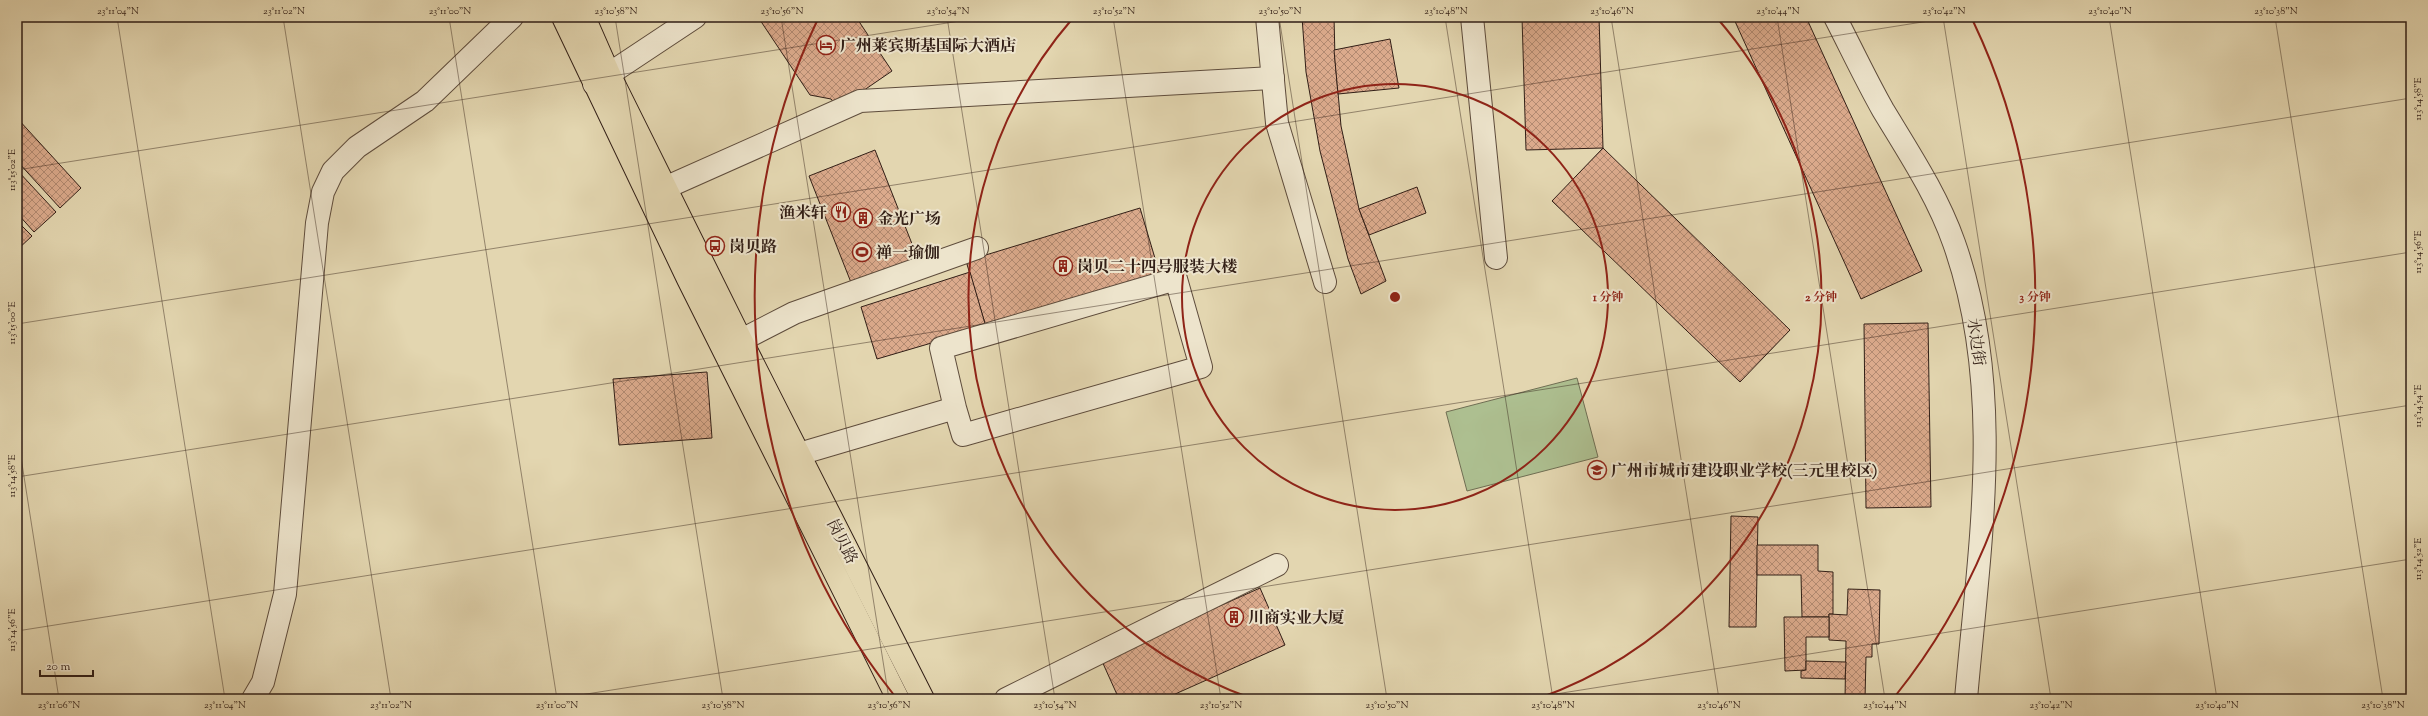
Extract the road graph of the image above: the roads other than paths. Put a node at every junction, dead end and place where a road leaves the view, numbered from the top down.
1 (512, 17) edge
2 (563, 17) edge
3 (584, 17) edge
4 (696, 17) edge
5 (1267, 17) edge
6 (1472, 17) edge
7 (1835, 17) edge
8 (1273, 78) junction
9 (602, 79) junction
10 (657, 192) junction
11 (977, 248) dead end
12 (1496, 258) dead end
13 (1325, 282) dead end
14 (732, 345) junction
15 (955, 408) junction
16 (799, 454) junction
17 (1277, 565) dead end
18 (253, 699) edge
19 (898, 699) edge
20 (923, 699) edge
21 (1006, 699) edge
22 (1966, 699) edge

1 - 18 street
2 - 9 main road, 岗贝路
3 - 9 main road, 岗贝路
4 - 9 street
5 - 8 street
6 - 12 street
7 - 22 street, 水边街
8 - 10 street
8 - 13 street
9 - 10 main road, 岗贝路
10 - 14 main road, 岗贝路
11 - 14 street
14 - 16 main road, 岗贝路
14 - 19 main road, 岗贝路
15 - 15 street
15 - 16 street
16 - 20 main road, 岗贝路
17 - 21 street

